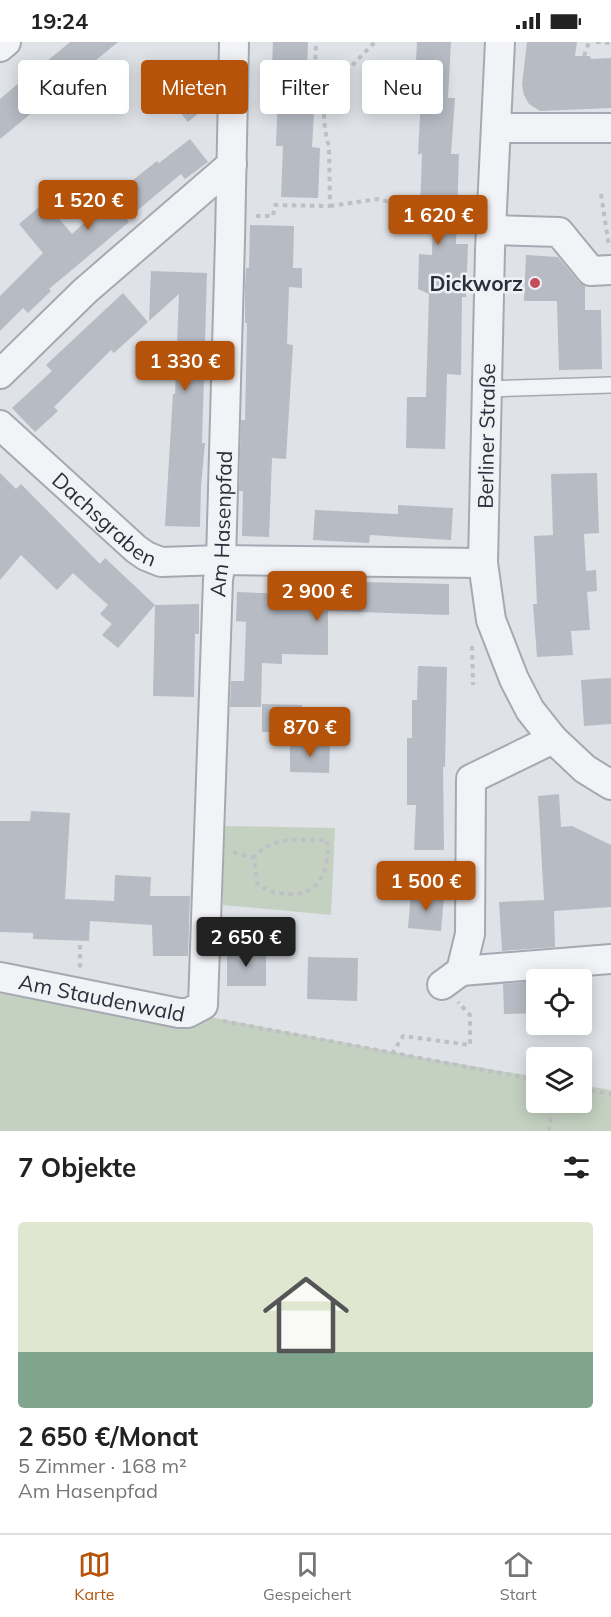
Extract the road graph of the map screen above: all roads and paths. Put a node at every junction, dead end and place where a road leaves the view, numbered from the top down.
1 (6, 42) edge
2 (234, 42) edge
3 (316, 42) edge
4 (375, 42) edge
5 (500, 42) edge
6 (590, 42) edge
7 (596, 42) edge
8 (611, 43) edge
9 (0, 47) edge
10 (584, 56) dead end
11 (315, 60) edge
12 (350, 68) edge
13 (324, 114) edge
14 (497, 128) junction
15 (611, 128) edge
16 (232, 164) junction
17 (601, 194) dead end
18 (330, 206) junction
19 (231, 216) junction
20 (492, 224) junction
21 (610, 260) edge
22 (0, 374) edge
23 (611, 385) edge
24 (487, 389) junction
25 (0, 425) edge
26 (221, 560) junction
27 (483, 563) junction
28 (553, 739) junction
29 (611, 785) edge
30 (209, 846) junction
31 (255, 858) junction
32 (611, 959) edge
33 (0, 977) edge
34 (452, 978) junction
35 (203, 1005) junction
36 (392, 1054) junction
37 (526, 1078) edge
38 (592, 1091) edge
39 (611, 1094) edge
40 (551, 1113) edge
41 (549, 1131) edge

1 - 9 street
2 - 16 street, Am Hasenpfad
3 - 11 path
4 - 12 path
5 - 14 street, Berliner Straße
6 - 10 path
7 - 8 path
13 - 18 path
14 - 15 street
14 - 20 street, Berliner Straße
16 - 19 street, Am Hasenpfad
16 - 22 street
17 - 21 path
18 - 19 path
18 - 20 path
19 - 26 street, Am Hasenpfad
20 - 21 street
20 - 24 street, Berliner Straße
23 - 24 lane
24 - 27 street, Berliner Straße
25 - 26 street, Dachsgraben
26 - 27 street, Dachsgraben
26 - 30 street, Am Hasenpfad
27 - 28 street, Berliner Straße
28 - 29 street, Berliner Straße
28 - 34 street
30 - 31 path
30 - 35 street, Am Hasenpfad
31 - 31 path
32 - 34 street
33 - 35 street, Am Staudenwald
34 - 36 path
35 - 36 path
36 - 37 path
38 - 39 path
40 - 41 path

